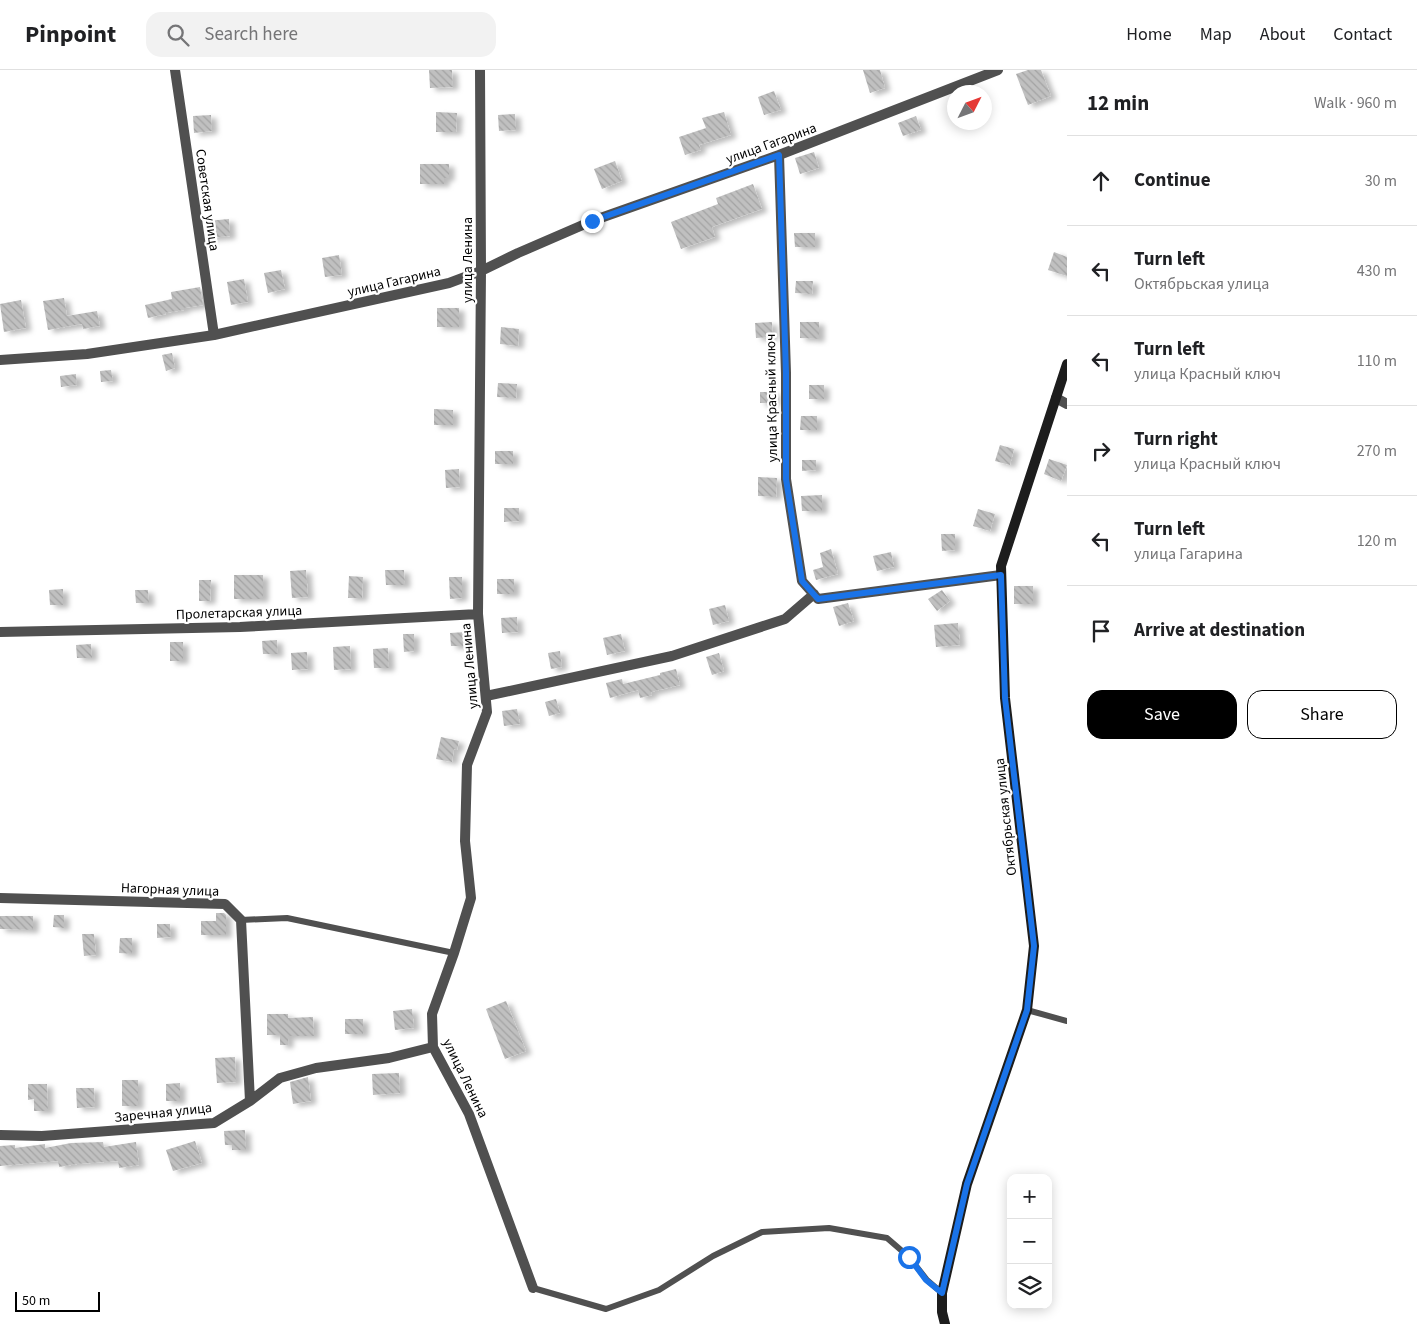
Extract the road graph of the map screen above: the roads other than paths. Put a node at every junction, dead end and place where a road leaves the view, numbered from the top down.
1 (175, 70) edge
2 (480, 70) edge
3 (998, 70) edge
4 (779, 155) junction
5 (481, 271) junction
6 (214, 335) junction
7 (0, 360) edge
8 (1067, 364) edge
9 (1056, 398) junction
10 (1067, 404) edge
11 (1001, 575) junction
12 (814, 594) junction
13 (478, 614) junction
14 (0, 632) edge
15 (486, 696) junction
16 (0, 898) edge
17 (241, 920) junction
18 (454, 954) junction
19 (1027, 1010) junction
20 (1067, 1021) edge
21 (433, 1047) junction
22 (250, 1101) junction
23 (0, 1135) edge
24 (533, 1288) joint
25 (942, 1293) junction
26 (945, 1324) edge

1 - 6 street, Советская улица
2 - 5 street, улица Ленина
3 - 4 street, улица Гагарина
4 - 5 street, улица Гагарина
4 - 12 street, улица Красный ключ
5 - 6 street, улица Гагарина
5 - 13 street, улица Ленина
6 - 7 street, улица Гагарина
8 - 9 street, Октябрьская улица
9 - 10 street
9 - 11 street, Октябрьская улица
11 - 12 street
11 - 19 street, Октябрьская улица
12 - 15 street
13 - 14 street, Пролетарская улица
13 - 15 street, улица Ленина
15 - 18 street, улица Ленина
16 - 17 street, Нагорная улица
17 - 18 lane
17 - 22 street
18 - 21 street, улица Ленина
19 - 20 lane
19 - 25 street, Октябрьская улица
21 - 22 street, Заречная улица
21 - 24 street, улица Ленина
22 - 23 street, Заречная улица
24 - 25 lane
25 - 26 street, Октябрьская улица

